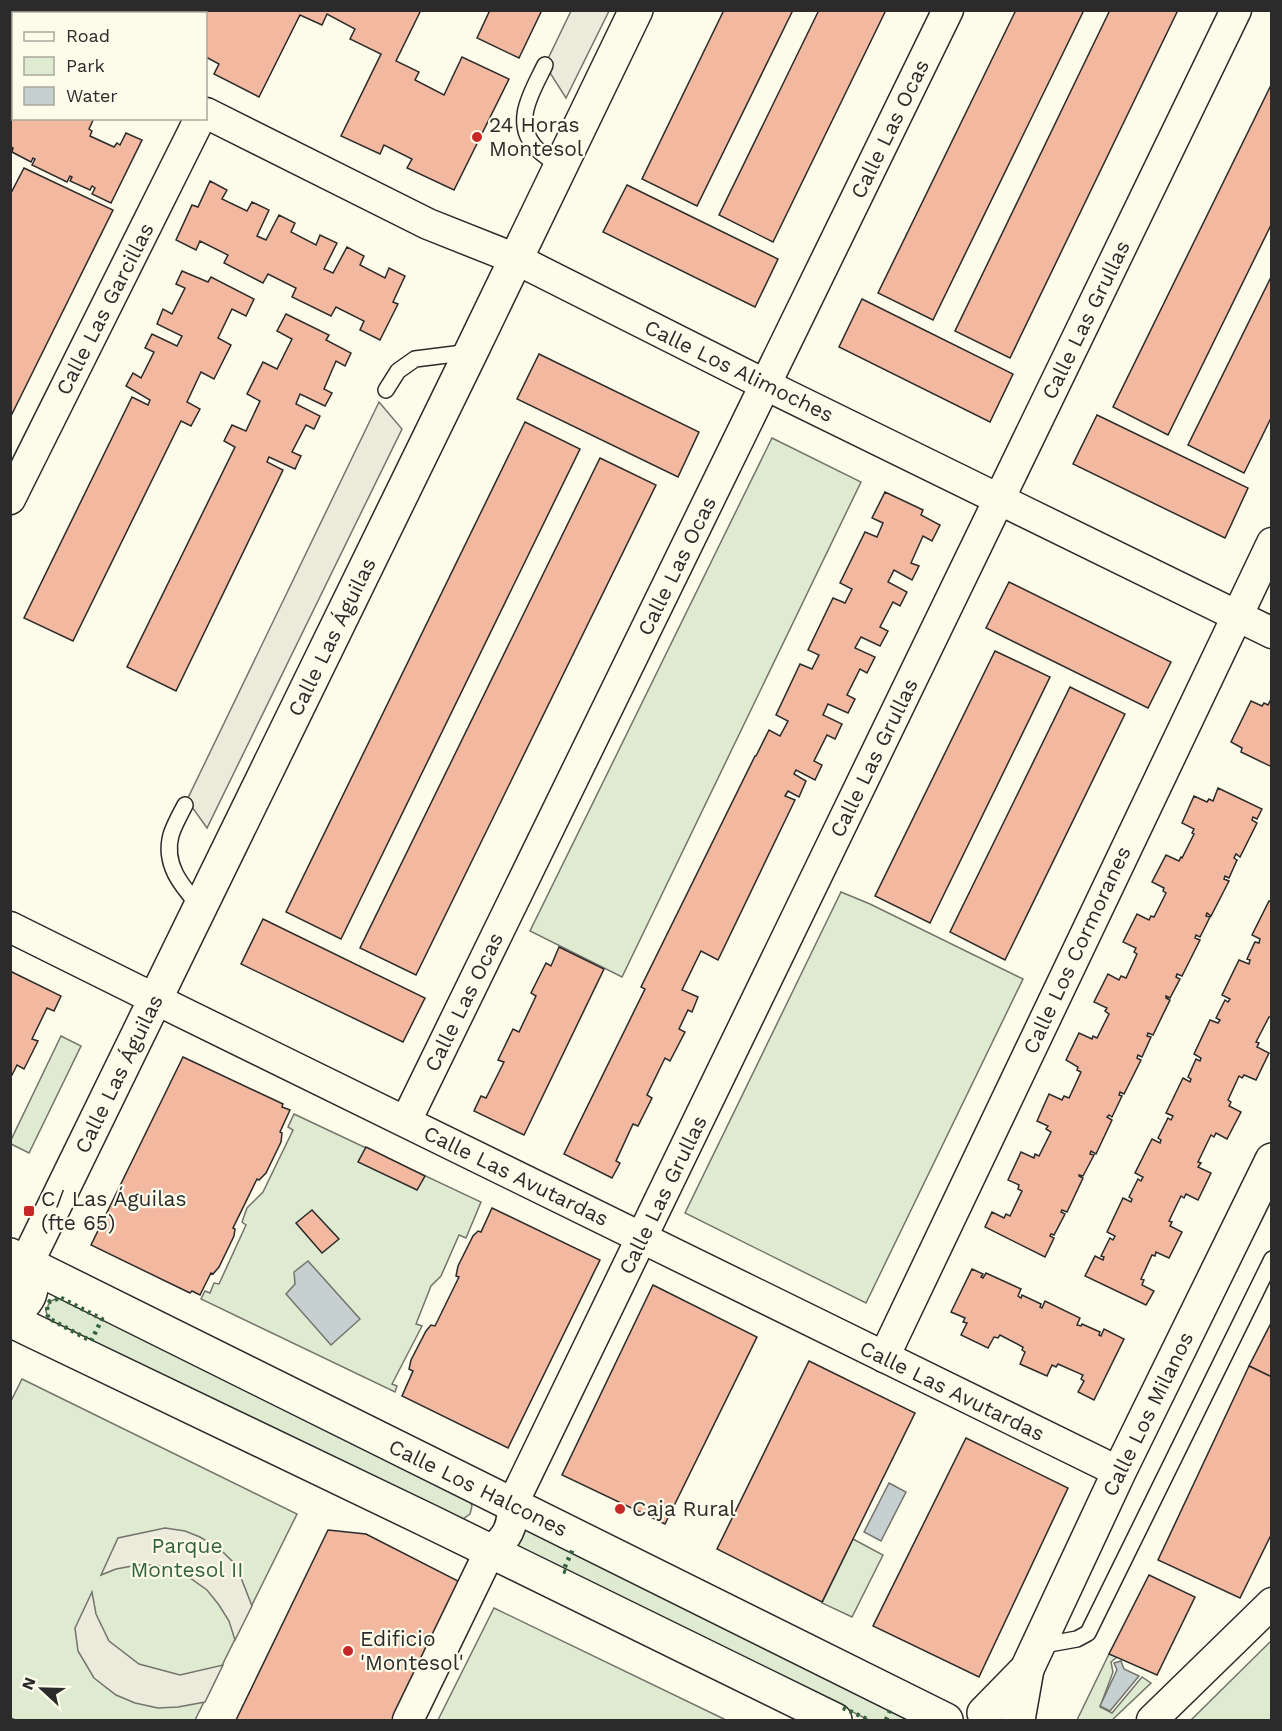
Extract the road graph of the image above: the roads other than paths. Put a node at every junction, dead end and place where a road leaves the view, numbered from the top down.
1 (636, 10) edge
2 (948, 10) edge
3 (1236, 10) edge
4 (544, 65) dead end
5 (207, 114) edge
6 (199, 120) edge
7 (560, 167) junction
8 (516, 259) junction
9 (471, 352) junction
10 (766, 385) junction
11 (386, 390) dead end
12 (10, 499) edge
13 (1000, 499) junction
14 (1272, 543) edge
15 (1236, 616) junction
16 (1272, 633) edge
17 (184, 805) dead end
18 (200, 907) junction
19 (10, 927) edge
20 (155, 999) junction
21 (406, 1121) junction
22 (1272, 1160) edge
23 (642, 1238) junction
24 (1272, 1259) edge
25 (16, 1267) edge
26 (10, 1320) edge
27 (884, 1357) junction
28 (1119, 1472) junction
29 (512, 1505) junction
30 (490, 1551) junction
31 (1272, 1603) edge
32 (1032, 1658) junction
33 (994, 1717) edge
34 (408, 1720) edge
35 (835, 1720) edge
36 (947, 1720) edge
37 (1018, 1720) edge
38 (1152, 1720) edge

1 - 7 street, Calle Las Águilas
2 - 10 street, Calle Las Ocas
3 - 13 street, Calle Las Grullas
4 - 7 lane
5 - 8 street, Calle Los Alimoches
6 - 12 street, Calle Las Garcillas
7 - 8 street, Calle Las Águilas
8 - 9 street, Calle Las Águilas
8 - 10 street, Calle Los Alimoches
9 - 11 lane
9 - 18 street, Calle Las Águilas
10 - 13 street, Calle Los Alimoches
10 - 21 street, Calle Las Ocas
13 - 15 street, Calle Los Alimoches
13 - 23 street, Calle Las Grullas
14 - 15 street, Calle Los Cormoranes
15 - 16 street, Calle Los Alimoches
15 - 27 street, Calle Los Cormoranes
17 - 18 lane
18 - 20 street, Calle Las Águilas
19 - 20 street, Calle Las Avutardas
20 - 21 street, Calle Las Avutardas
20 - 25 street, Calle Las Águilas
21 - 23 street, Calle Las Avutardas
22 - 28 street, Calle Los Milanos
23 - 27 street, Calle Las Avutardas
23 - 29 street, Calle Las Grullas
24 - 32 lane
25 - 26 street
25 - 29 street, Calle Los Halcones
26 - 30 street
27 - 28 street, Calle Las Avutardas
28 - 32 street, Calle Los Milanos
29 - 30 street, Calle Las Grullas
29 - 36 street, Calle Los Halcones
30 - 34 street, Calle Las Grullas
30 - 35 street
31 - 38 street
32 - 33 street, Calle Los Milanos
32 - 37 street, Calle Los Milanos
33 - 36 street

